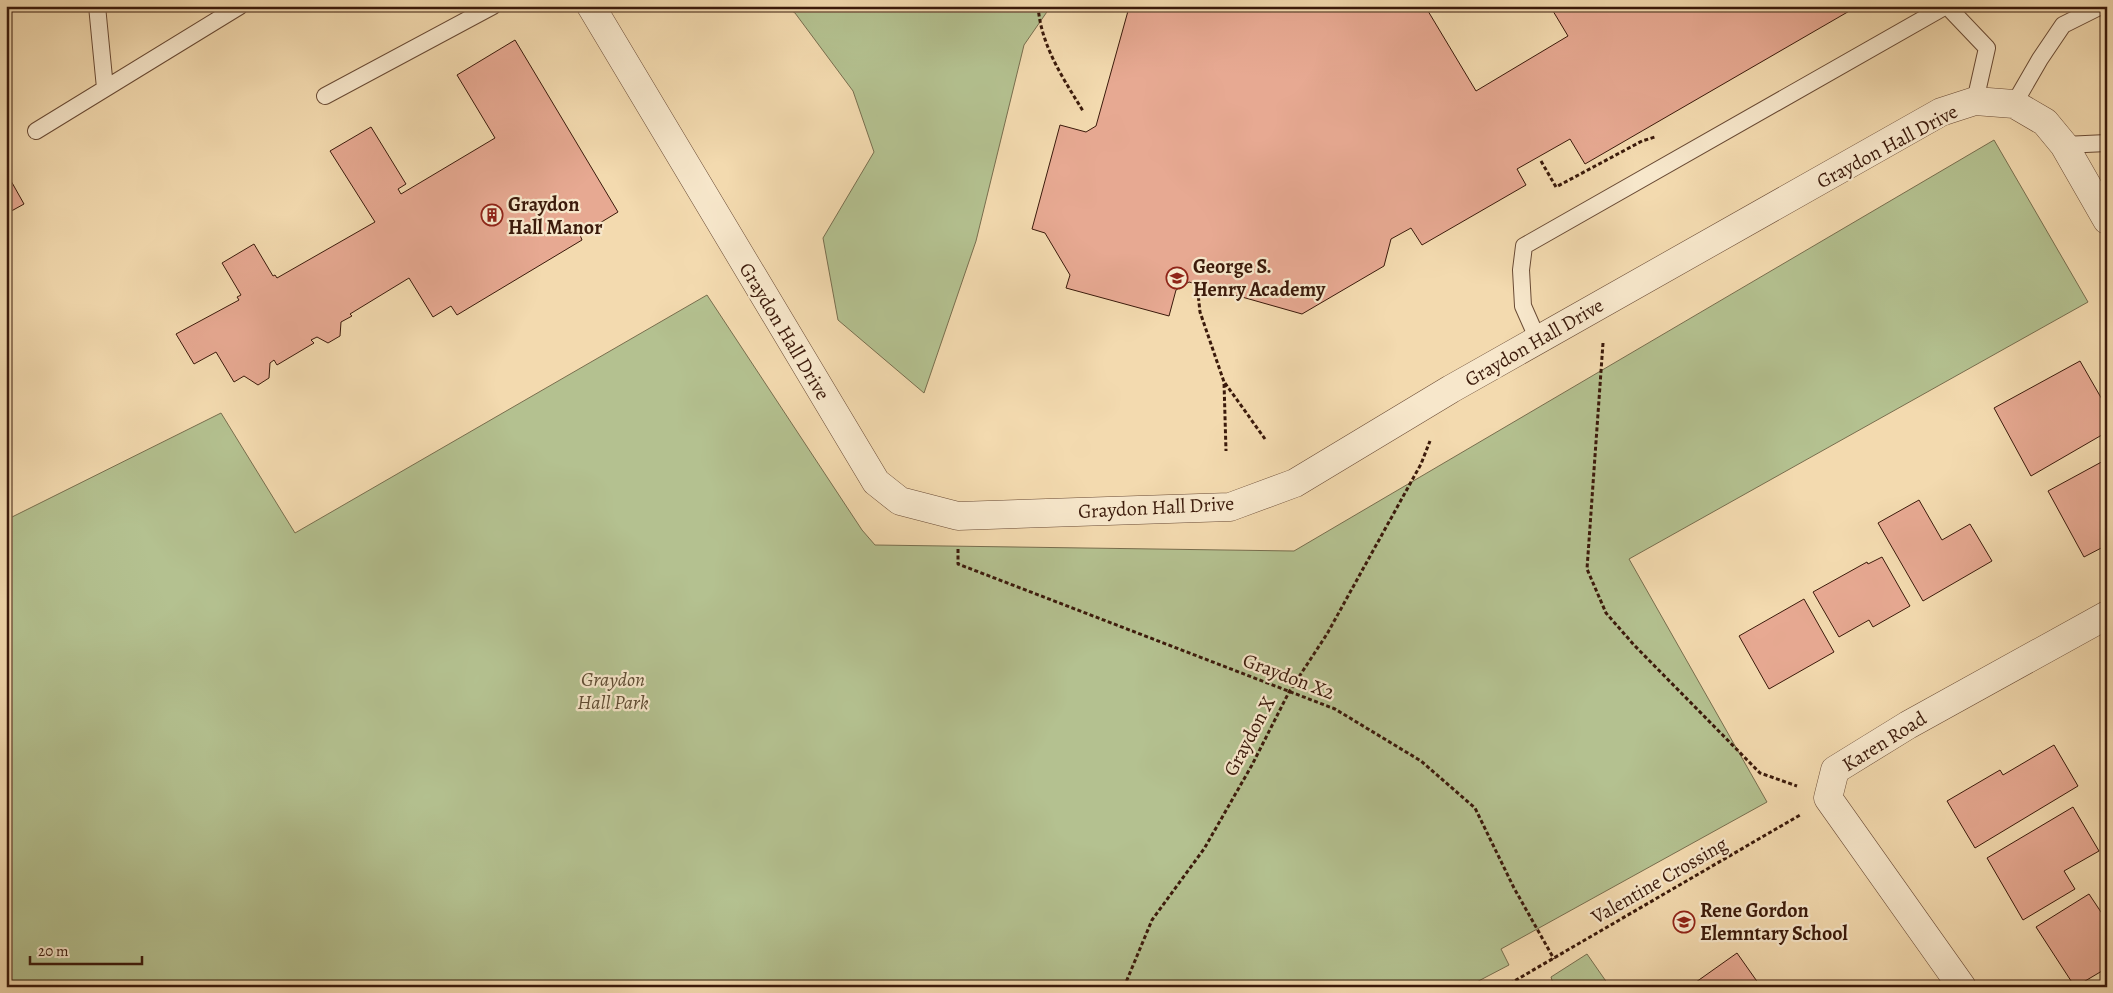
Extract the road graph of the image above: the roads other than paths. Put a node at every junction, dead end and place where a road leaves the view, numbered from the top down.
1 (97, 6) edge
2 (240, 6) edge
3 (493, 6) edge
4 (591, 6) edge
5 (1946, 6) edge
6 (2101, 6) edge
7 (105, 88) junction
8 (325, 96) dead end
9 (1974, 101) junction
10 (2014, 104) junction
11 (36, 131) dead end
12 (2107, 143) edge
13 (2064, 145) junction
14 (2107, 220) edge
15 (1538, 340) junction
16 (2107, 615) edge
17 (1962, 987) edge

1 - 7 lane
2 - 7 lane
3 - 8 lane
4 - 15 street, Graydon Hall Drive
5 - 9 lane
5 - 15 lane
6 - 10 lane
7 - 11 lane
9 - 10 street, Graydon Hall Drive
9 - 15 street, Graydon Hall Drive
10 - 13 street
12 - 13 lane
13 - 14 street
16 - 17 street, Karen Road

